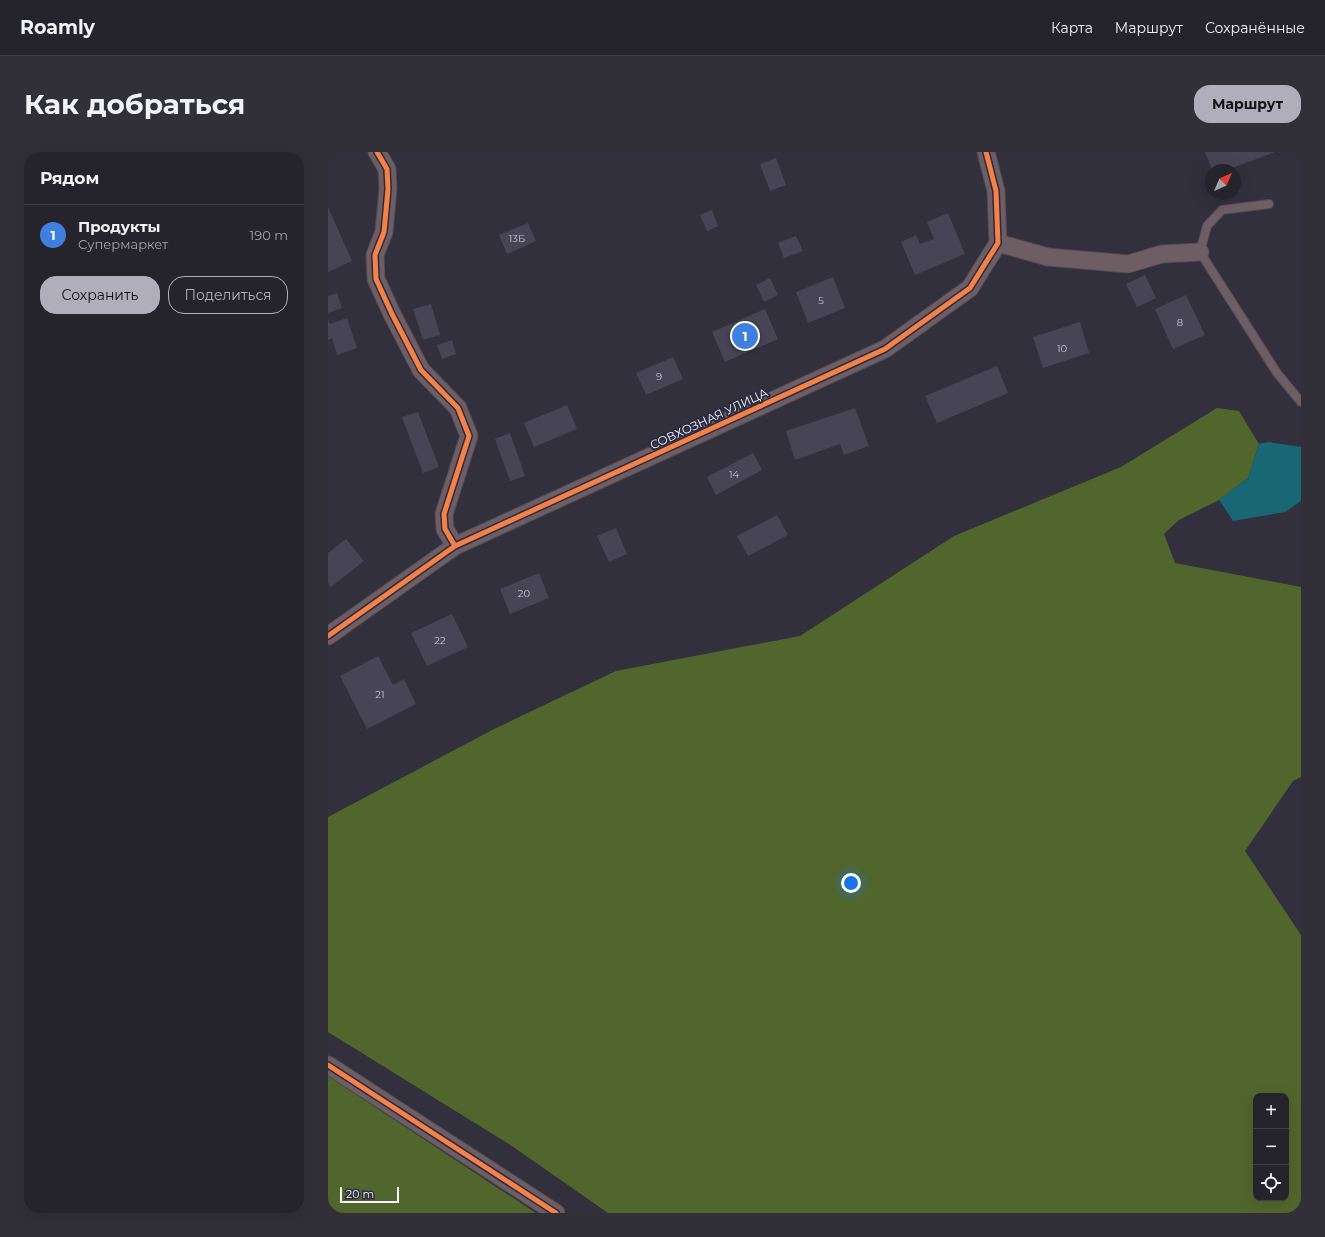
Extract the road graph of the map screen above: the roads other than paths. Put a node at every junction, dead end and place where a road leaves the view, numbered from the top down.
1 (377, 152) edge
2 (986, 152) edge
3 (1269, 204) dead end
4 (998, 243) junction
5 (1200, 252) junction
6 (1301, 402) edge
7 (455, 546) junction
8 (328, 636) edge
9 (328, 1065) edge
10 (556, 1213) edge

1 - 7 street
2 - 4 street
3 - 5 lane
4 - 5 street
4 - 7 street, СОВХОЗНАЯ УЛИЦА
5 - 6 lane
7 - 8 street, СОВХОЗНАЯ УЛИЦА
9 - 10 street

